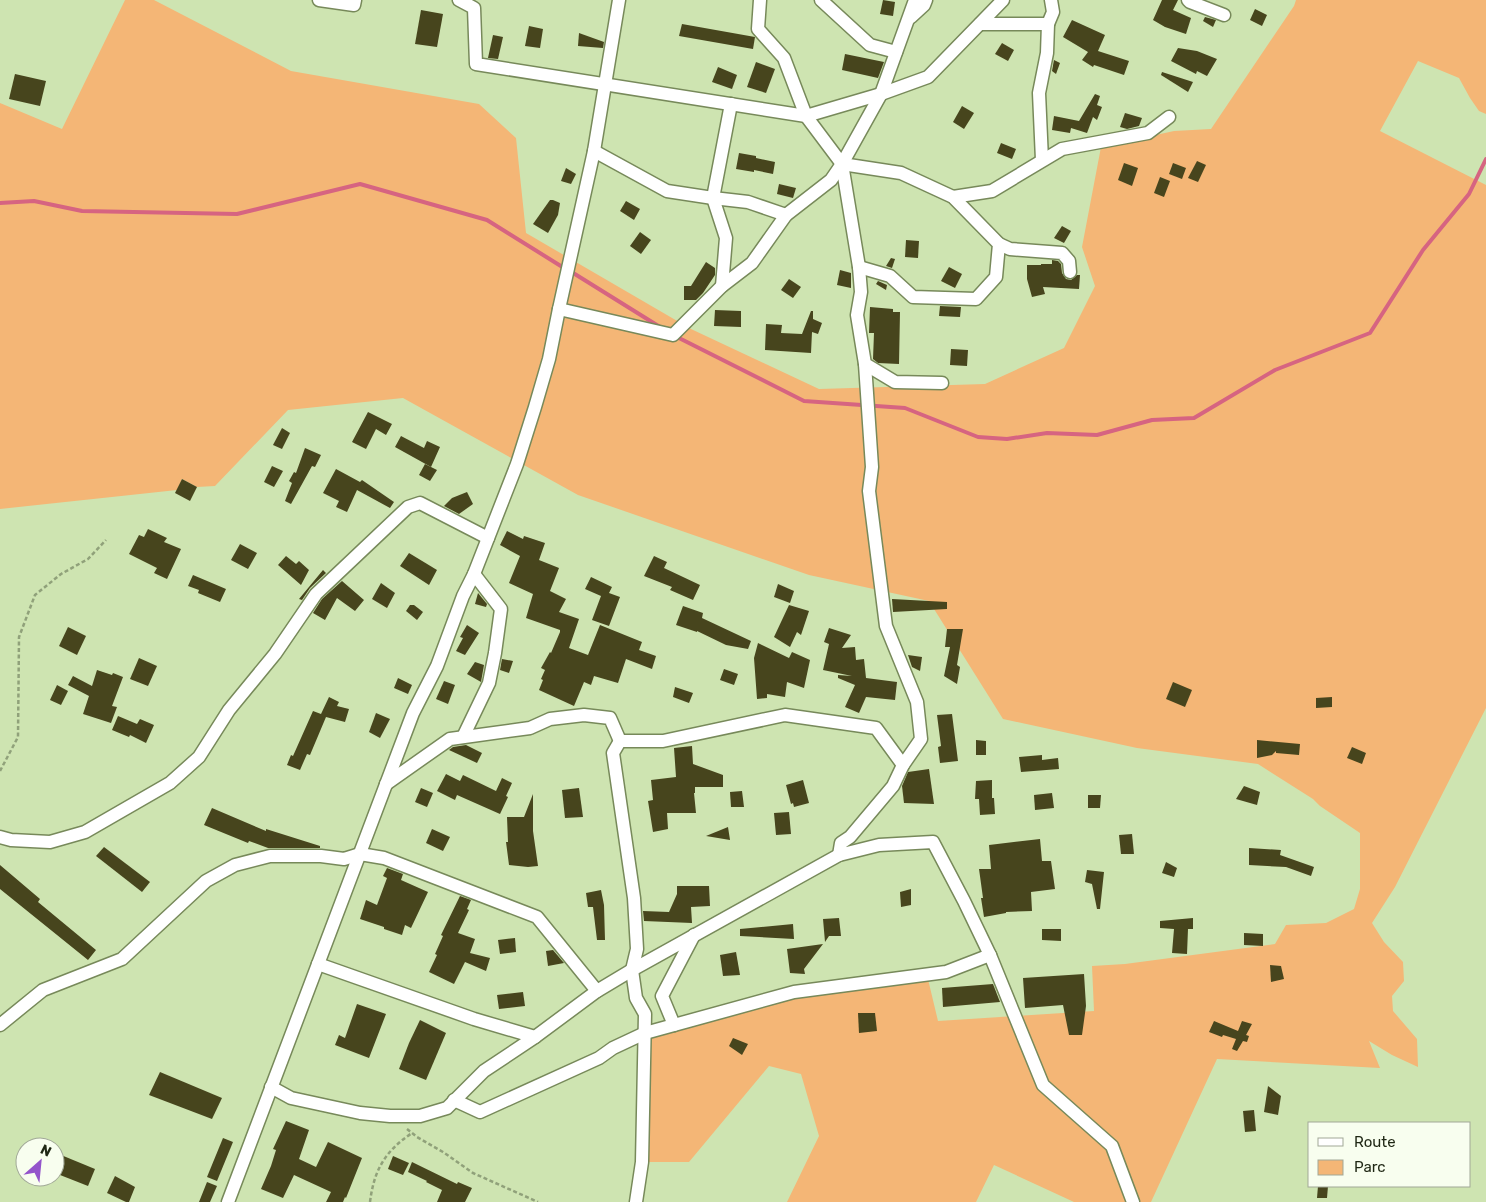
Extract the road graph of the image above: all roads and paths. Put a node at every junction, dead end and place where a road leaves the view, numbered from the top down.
1 (319, 0) edge
2 (355, 0) edge
3 (459, 0) edge
4 (619, 0) edge
5 (760, 0) edge
6 (821, 0) edge
7 (915, 0) edge
8 (926, 0) edge
9 (1003, 0) edge
10 (1051, 0) edge
11 (1188, 0) edge
12 (1224, 16) dead end
13 (907, 21) junction
14 (980, 24) junction
15 (1048, 24) junction
16 (896, 52) junction
17 (606, 84) junction
18 (881, 94) junction
19 (731, 104) junction
20 (806, 116) junction
21 (1169, 117) dead end
22 (594, 151) junction
23 (1042, 160) junction
24 (842, 164) junction
25 (953, 197) junction
26 (713, 198) junction
27 (786, 215) junction
28 (999, 244) junction
29 (859, 267) junction
30 (1070, 272) dead end
31 (722, 286) junction
32 (559, 309) junction
33 (865, 364) junction
34 (942, 383) dead end
35 (488, 538) junction
36 (106, 540) dead end
37 (474, 574) junction
38 (463, 737) junction
39 (620, 741) junction
40 (903, 765) junction
41 (0, 771) edge
42 (386, 784) junction
43 (0, 837) edge
44 (360, 854) junction
45 (839, 855) junction
46 (694, 935) junction
47 (990, 955) junction
48 (318, 964) junction
49 (632, 970) junction
50 (597, 991) junction
51 (0, 1025) edge
52 (674, 1025) junction
53 (645, 1033) junction
54 (535, 1037) junction
55 (271, 1087) junction
56 (454, 1100) junction
57 (390, 1116) junction
58 (412, 1133) junction
59 (228, 1202) edge
60 (370, 1202) edge
61 (538, 1202) edge
62 (636, 1202) edge
63 (1133, 1202) edge

1 - 2 street
3 - 17 street
4 - 17 street
5 - 20 street
6 - 16 street
7 - 13 street
8 - 13 street
9 - 14 street
10 - 15 street
11 - 12 street
13 - 16 street
14 - 15 street
14 - 18 street
15 - 23 street
16 - 18 street
17 - 19 street
17 - 22 street
18 - 20 street
18 - 24 street
19 - 20 street
19 - 26 street
20 - 24 street
21 - 23 street
22 - 26 street
22 - 32 street
23 - 25 street
24 - 25 street
24 - 27 street
24 - 29 street
25 - 28 street
26 - 27 street
26 - 31 street
27 - 31 street
28 - 29 street
28 - 30 street
29 - 33 street
31 - 32 street
32 - 35 street
33 - 34 street
33 - 40 street
35 - 37 street
35 - 43 street
36 - 41 path
37 - 38 street
37 - 42 street
38 - 39 street
38 - 42 street
39 - 40 street
39 - 49 street
40 - 45 street
42 - 44 street
44 - 48 street
44 - 50 street
44 - 51 street
45 - 46 street
45 - 47 street
46 - 49 street
46 - 52 street
47 - 52 street
47 - 63 street
48 - 54 street
48 - 55 street
49 - 50 street
49 - 53 street
50 - 54 street
52 - 53 street
53 - 56 street
53 - 62 street
54 - 56 street
55 - 57 street
55 - 59 street
56 - 57 street
57 - 58 path
58 - 60 path
58 - 61 path

